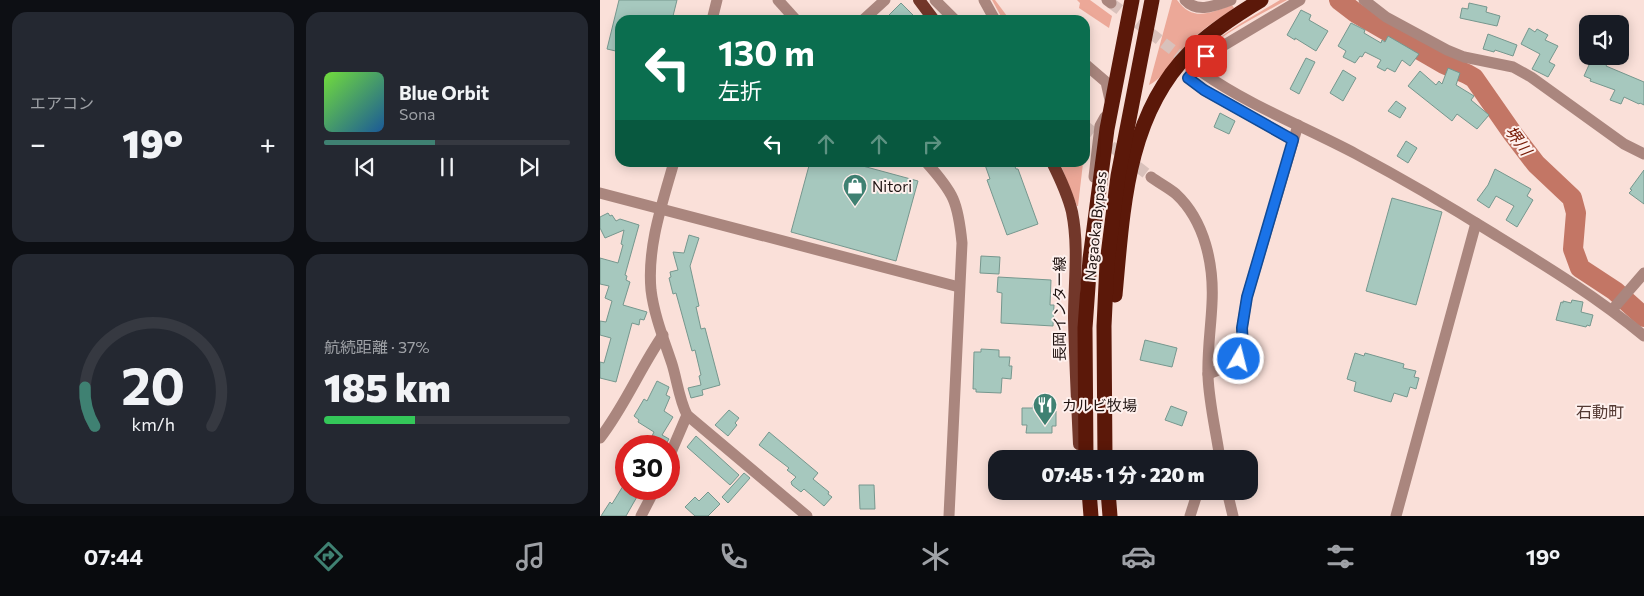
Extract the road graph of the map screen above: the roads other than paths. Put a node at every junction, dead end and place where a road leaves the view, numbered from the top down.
1 (717, 0) edge
2 (778, 0) edge
3 (885, 0) edge
4 (919, 0) edge
5 (935, 0) edge
6 (984, 0) edge
7 (1132, 0) edge
8 (1152, 0) edge
9 (1185, 0) edge
10 (1231, 0) edge
11 (1261, 0) edge
12 (1300, 0) edge
13 (1364, 0) edge
14 (1115, 1) edge
15 (713, 15) edge
16 (792, 15) edge
17 (868, 15) edge
18 (930, 15) edge
19 (950, 15) edge
20 (992, 15) edge
21 (1125, 40) junction
22 (1121, 58) junction
23 (1090, 68) edge
24 (1203, 73) tunnel mouth
25 (1100, 75) junction
26 (1111, 108) junction
27 (1298, 125) junction
28 (1293, 140) junction
29 (1644, 154) edge
30 (673, 167) edge
31 (931, 167) edge
32 (1054, 167) edge
33 (1151, 177) tunnel mouth
34 (600, 193) edge
35 (661, 209) junction
36 (1476, 223) junction
37 (1644, 273) edge
38 (959, 288) junction
39 (1615, 307) junction
40 (663, 335) junction
41 (1644, 336) edge
42 (1208, 374) junction
43 (1104, 396) junction
44 (687, 415) junction
45 (678, 435) edge
46 (600, 438) edge
47 (1080, 450) edge
48 (1086, 450) edge
49 (1105, 450) edge
50 (1218, 450) edge
51 (649, 500) edge
52 (1083, 500) edge
53 (1090, 500) edge
54 (1109, 500) edge
55 (1195, 500) edge
56 (1229, 500) edge
57 (641, 516) edge
58 (807, 516) edge
59 (948, 516) edge
60 (1084, 516) edge
61 (1091, 516) edge
62 (1110, 516) edge
63 (1190, 516) edge
64 (1233, 516) edge
65 (1396, 516) edge

1 - 15 street
2 - 16 street
3 - 17 street
4 - 18 main road
5 - 19 street
6 - 20 street
7 - 21 highway, Nagaoka Bypass
8 - 43 highway, Nagaoka Bypass
9 - 10 street
11 - 43 highway
12 - 28 street
13 - 29 street
14 - 21 highway
21 - 22 highway, Nagaoka Bypass
22 - 25 street
22 - 26 highway, Nagaoka Bypass
23 - 25 street
24 - 27 street
25 - 26 street
26 - 48 highway, Nagaoka Bypass
27 - 28 street
27 - 36 street
28 - 42 street
30 - 35 street
31 - 38 street
32 - 47 main road, 長岡インター線
33 - 42 street
34 - 35 street
35 - 38 street
35 - 40 street
36 - 39 street
36 - 65 street
37 - 39 street
38 - 59 street
39 - 41 street
40 - 44 street
40 - 46 street
42 - 50 street
43 - 49 highway, Nagaoka Bypass
44 - 45 street
44 - 58 street
51 - 57 street
52 - 60 main road
53 - 61 highway
54 - 62 highway
55 - 63 street
56 - 64 street

